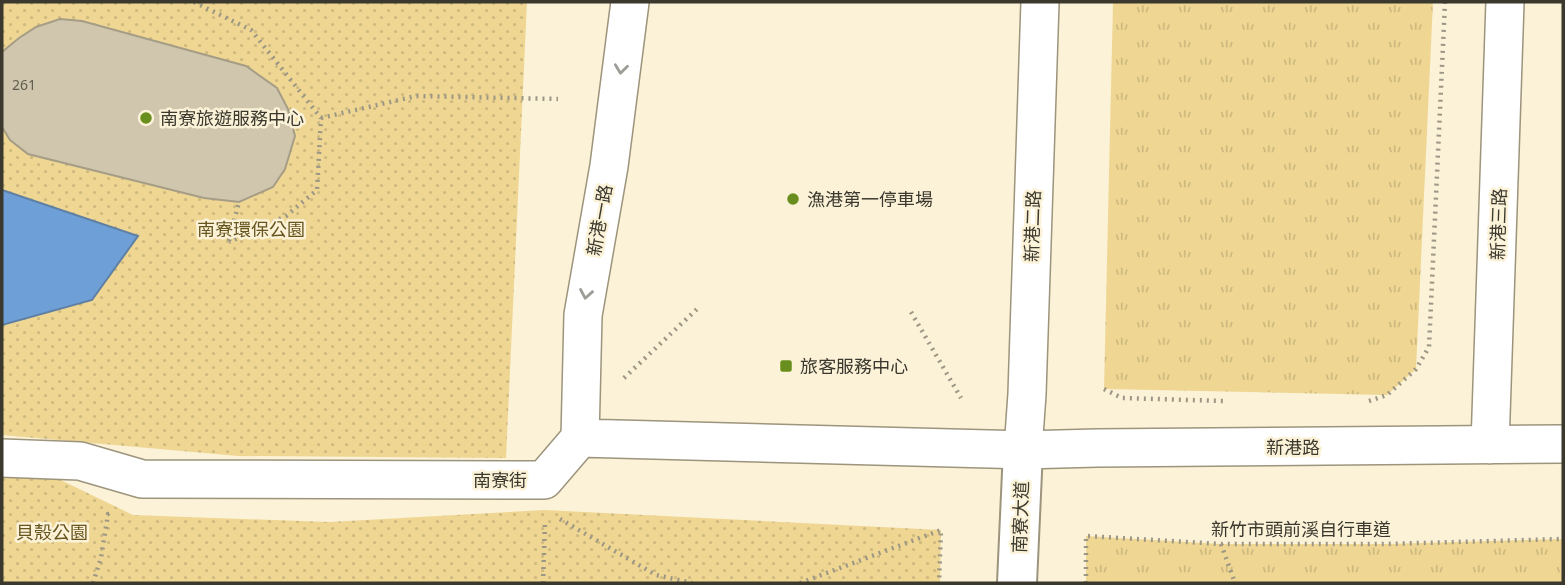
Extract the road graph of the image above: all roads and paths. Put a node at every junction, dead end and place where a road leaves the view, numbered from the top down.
1 (194, 2) edge
2 (630, 2) edge
3 (1040, 2) edge
4 (1445, 2) edge
5 (1504, 2) edge
6 (558, 99) dead end
7 (321, 118) junction
8 (239, 202) dead end
9 (697, 309) dead end
10 (911, 312) dead end
11 (624, 379) dead end
12 (1104, 389) dead end
13 (961, 398) dead end
14 (1232, 401) dead end
15 (1367, 402) dead end
16 (580, 438) junction
17 (1563, 444) edge
18 (1490, 445) junction
19 (1023, 450) junction
20 (2, 458) edge
21 (545, 510) dead end
22 (108, 514) dead end
23 (556, 517) dead end
24 (1563, 539) edge
25 (1222, 544) junction
26 (93, 583) edge
27 (543, 583) edge
28 (692, 583) edge
29 (800, 583) edge
30 (939, 583) edge
31 (1017, 583) edge
32 (1086, 583) edge
33 (1235, 583) edge

1 - 7 path
2 -> 16 street, 新港一路
3 - 19 street, 新港二路
4 - 15 path
5 - 18 street, 新港三路
6 - 7 path
7 - 8 path
9 - 11 path
10 - 13 path
12 - 14 path
16 - 19 street
16 - 20 street, 南寮街
17 - 18 street, 新港路
18 - 19 street, 新港路
19 - 31 street, 南寮大道
21 - 27 path
22 - 26 path
23 - 28 path
24 - 25 path, 新竹市頭前溪自行車道
25 - 32 path, 新竹市頭前溪自行車道
25 - 33 path
29 - 30 path

